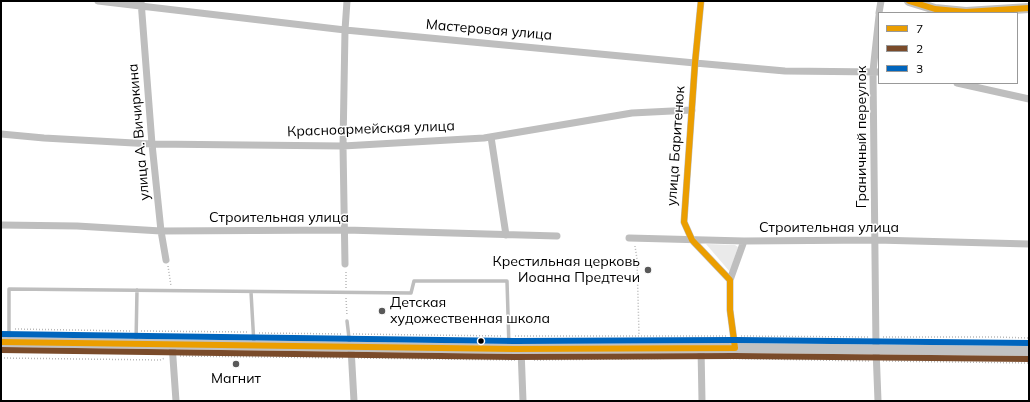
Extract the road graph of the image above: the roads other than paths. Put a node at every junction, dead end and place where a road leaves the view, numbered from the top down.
1 (98, 1) edge
2 (347, 1) edge
3 (701, 1) edge
4 (881, 1) edge
5 (909, 1) edge
6 (141, 4) edge
7 (1029, 8) edge
8 (879, 12) edge
9 (345, 30) junction
10 (878, 35) edge
11 (695, 63) junction
12 (876, 72) edge
13 (961, 84) edge
14 (1029, 99) edge
15 (692, 110) junction
16 (1, 134) edge
17 (491, 137) junction
18 (152, 144) junction
19 (343, 146) junction
20 (1, 225) edge
21 (345, 230) junction
22 (161, 231) junction
23 (506, 234) junction
24 (558, 236) dead end
25 (632, 238) road end
26 (692, 240) junction
27 (876, 240) junction
28 (744, 241) junction
29 (1029, 244) edge
30 (166, 260) road end
31 (346, 264) dead end
32 (730, 280) junction
33 (137, 290) junction
34 (251, 292) junction
35 (347, 321) dead end
36 (5, 342) edge
37 (136, 344) junction
38 (172, 344) junction
39 (254, 346) junction
40 (351, 348) junction
41 (735, 348) junction
42 (509, 349) junction
43 (521, 349) junction
44 (876, 349) junction
45 (1029, 351) edge
46 (701, 353) junction
47 (176, 401) edge
48 (354, 401) edge
49 (524, 401) edge
50 (702, 401) edge
51 (878, 401) edge

1 - 6 street, Мастеровая улица
2 - 9 street
3 - 11 street, улица Баритенюк
4 - 8 street
5 - 7 main road
6 - 9 street, Мастеровая улица
6 - 18 street, улица А. Вичиркина
9 - 11 street, Мастеровая улица
9 - 19 street
10 - 12 street, Граничный переулок
11 - 12 street, Мастеровая улица
11 - 15 street, улица Баритенюк
12 - 27 street, Граничный переулок
13 - 14 street
15 - 17 street, Красноармейская улица
15 - 26 street, улица Баритенюк
16 - 18 street, Красноармейская улица
17 - 19 street, Красноармейская улица
17 - 23 street
18 - 19 street, Красноармейская улица
18 - 22 street, улица А. Вичиркина
19 - 21 street
20 - 22 street, Строительная улица
21 - 22 street, Строительная улица
21 - 23 street, Строительная улица
21 - 31 street
22 - 30 street, улица А. Вичиркина
23 - 24 street, Строительная улица
25 - 26 street, Строительная улица
26 - 28 street, Строительная улица
26 - 32 street, улица Баритенюк
27 - 28 street, Строительная улица
27 - 29 street, Строительная улица
27 - 44 street, Граничный переулок
28 - 32 street
32 - 41 street
33 - 34 lane
33 - 36 lane
33 - 37 lane
34 - 39 lane
34 - 42 lane
35 - 40 lane
36 - 37 main road
37 - 38 main road
38 - 39 main road
38 - 47 street
39 - 40 main road
40 - 42 main road
40 - 48 street
41 - 44 main road
41 - 46 main road
42 - 43 main road
43 - 46 main road
43 - 49 street
44 - 45 main road
44 - 51 street, Граничный переулок
46 - 50 street

